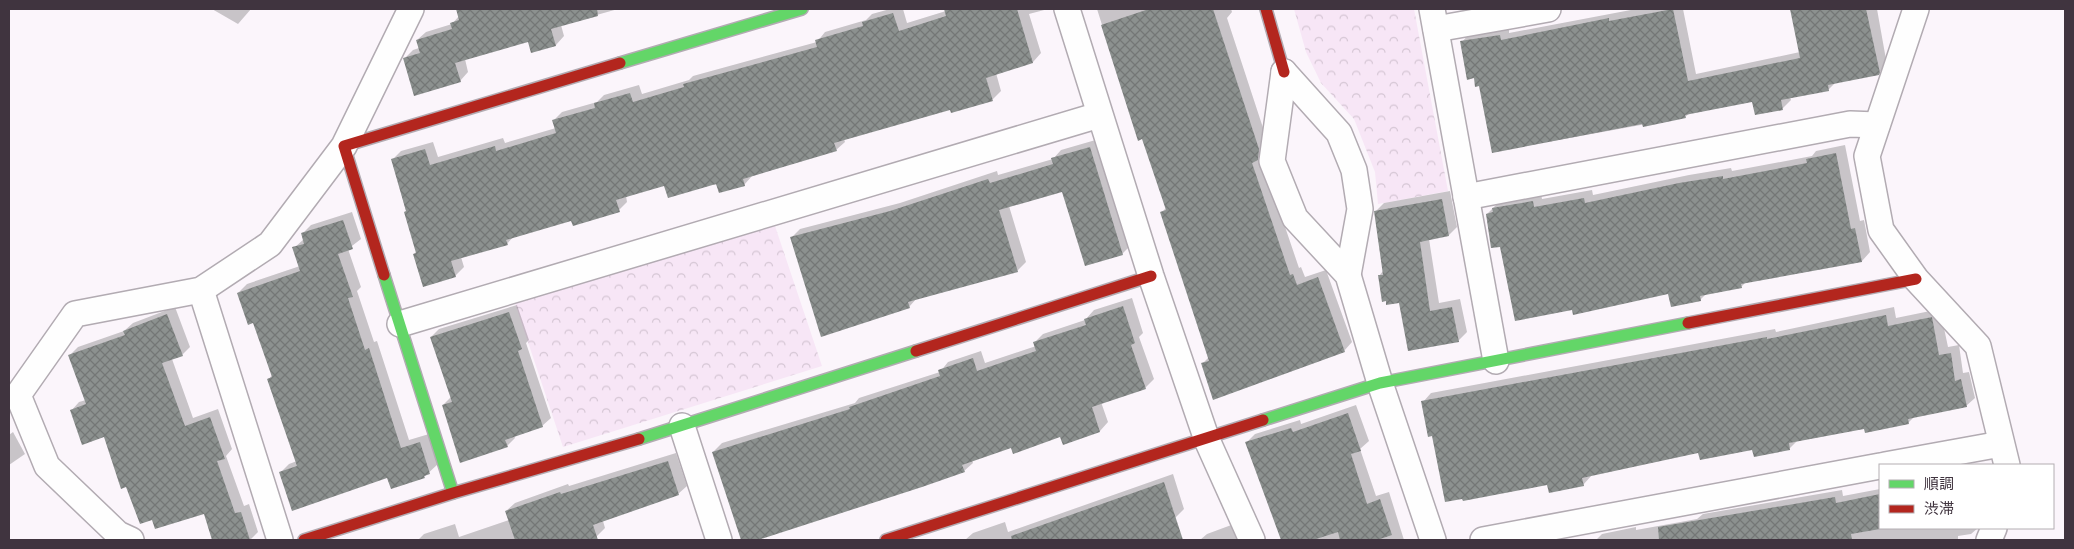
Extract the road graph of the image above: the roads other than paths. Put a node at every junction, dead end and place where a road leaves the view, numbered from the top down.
1 (411, 9) edge
2 (802, 9) edge
3 (1067, 9) edge
4 (1266, 9) edge
5 (1548, 9) edge
6 (1916, 9) edge
7 (1434, 19) edge
8 (1284, 72) junction
9 (1099, 114) junction
10 (1877, 126) junction
11 (344, 146) junction
12 (1466, 197) junction
13 (1348, 275) junction
14 (1151, 276) junction
15 (1916, 279) junction
16 (201, 290) junction
17 (400, 324) junction
18 (1496, 361) junction
19 (1380, 383) junction
20 (682, 426) junction
21 (1207, 440) junction
22 (2004, 454) edge
23 (1895, 464) edge
24 (1879, 466) edge
25 (453, 493) junction
26 (131, 540) edge
27 (280, 540) edge
28 (304, 540) edge
29 (719, 540) edge
30 (886, 540) edge
31 (1252, 540) edge
32 (1433, 540) edge
33 (1483, 540) edge

1 - 11 street
2 - 11 street
3 - 9 street
4 - 8 street
5 - 7 street
6 - 10 street
7 - 12 street
8 - 13 street
8 - 13 street
9 - 14 street
9 - 17 street
10 - 12 street
10 - 15 street
11 - 16 street
11 - 17 street
12 - 18 street
13 - 19 street
14 - 20 street
14 - 21 street
15 - 18 street
15 - 22 street
16 - 26 street
16 - 27 street
17 - 25 street
18 - 19 street
19 - 21 street
19 - 32 street
20 - 25 street
20 - 29 street
21 - 30 street
21 - 31 street
22 - 23 street
24 - 33 street
25 - 28 street

